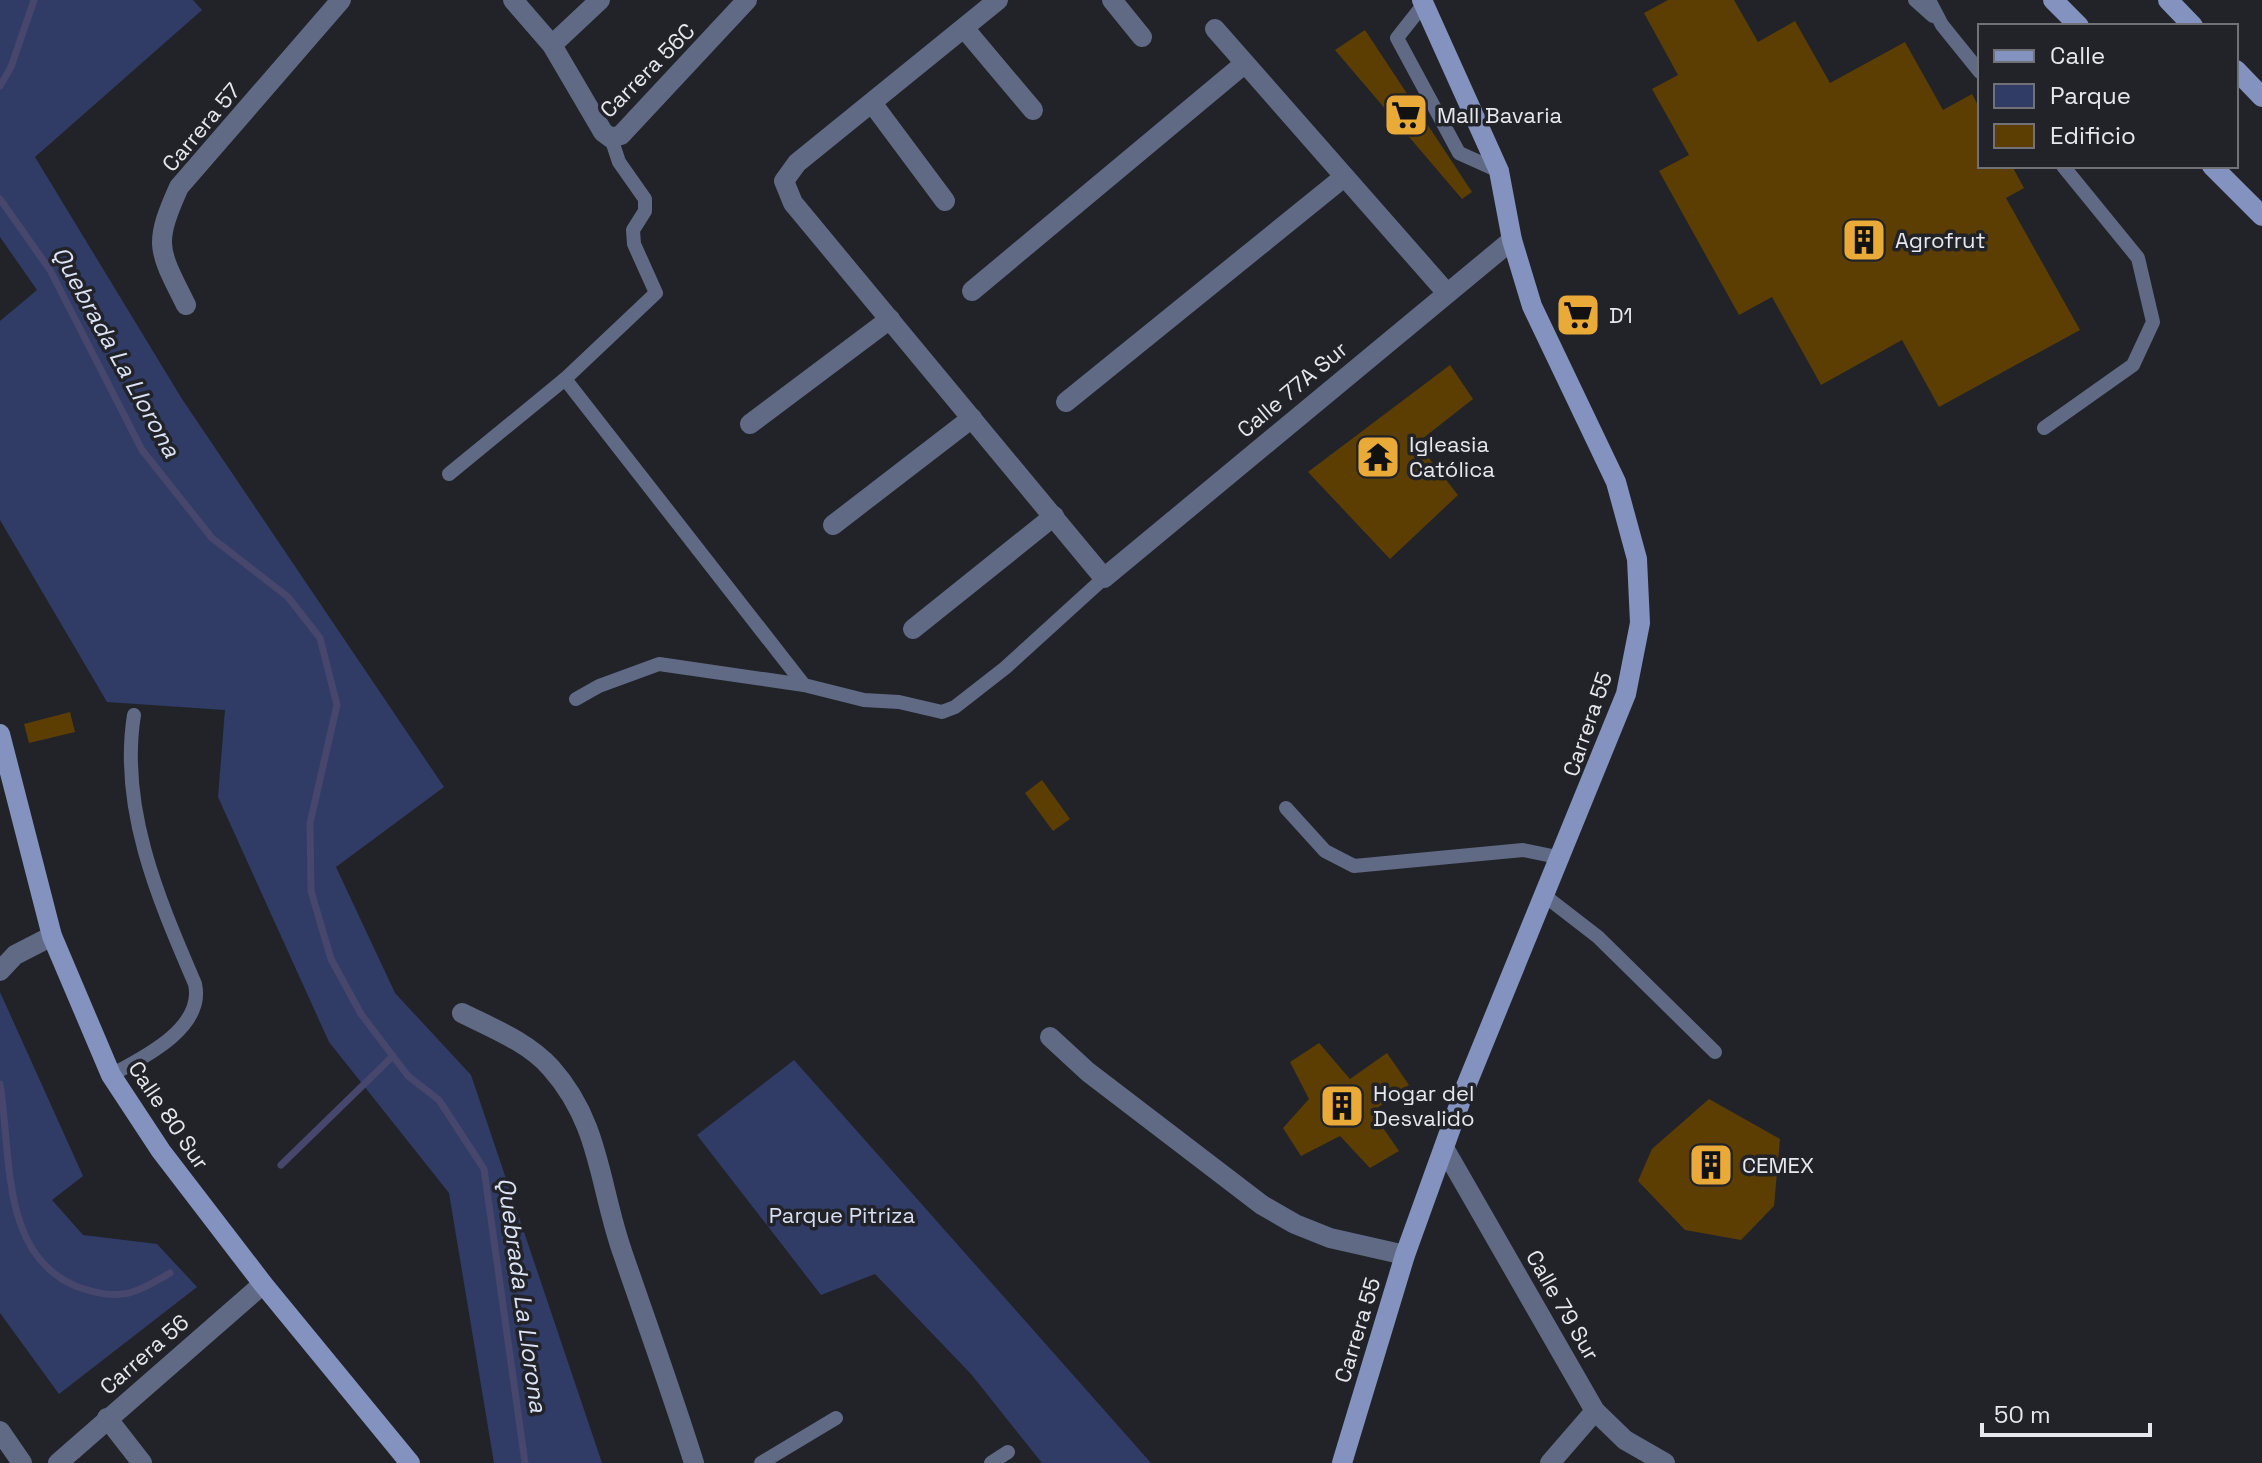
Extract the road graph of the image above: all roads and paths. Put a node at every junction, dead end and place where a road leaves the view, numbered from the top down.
1 (341, 0) edge
2 (513, 0) edge
3 (600, 0) edge
4 (747, 0) edge
5 (998, 0) edge
6 (1112, 0) edge
7 (1915, 0) edge
8 (1929, 0) edge
9 (2053, 0) edge
10 (2168, 0) edge
11 (1422, 3) edge
12 (2077, 24) edge
13 (2191, 24) edge
14 (1942, 25) junction
15 (964, 28) junction
16 (1215, 29) dead end
17 (1142, 37) dead end
18 (552, 45) junction
19 (1244, 64) junction
20 (1978, 70) edge
21 (2238, 72) edge
22 (2262, 97) edge
23 (872, 103) junction
24 (1033, 110) dead end
25 (611, 138) junction
26 (2065, 168) edge
27 (2214, 168) edge
28 (1499, 171) junction
29 (1344, 177) junction
30 (945, 201) dead end
31 (2262, 216) edge
32 (1512, 240) junction
33 (972, 291) dead end
34 (1446, 292) junction
35 (186, 305) dead end
36 (890, 319) junction
37 (565, 379) junction
38 (1066, 402) dead end
39 (972, 418) junction
40 (750, 424) dead end
41 (2044, 428) dead end
42 (449, 474) dead end
43 (1054, 516) junction
44 (833, 525) dead end
45 (1104, 578) junction
46 (913, 629) dead end
47 (804, 685) junction
48 (576, 699) dead end
49 (134, 715) dead end
50 (1, 740) edge
51 (1286, 808) dead end
52 (1562, 858) junction
53 (1545, 896) junction
54 (52, 936) junction
55 (0, 971) edge
56 (462, 1013) dead end
57 (1050, 1037) dead end
58 (1715, 1052) dead end
59 (111, 1075) junction
60 (1444, 1148) junction
61 (1405, 1255) junction
62 (263, 1284) junction
63 (1595, 1411) junction
64 (107, 1418) junction
65 (836, 1418) dead end
66 (0, 1431) edge
67 (1008, 1452) dead end
68 (22, 1463) edge
69 (58, 1463) edge
70 (142, 1463) edge
71 (410, 1463) edge
72 (694, 1463) edge
73 (761, 1463) edge
74 (991, 1463) edge
75 (1342, 1463) edge
76 (1550, 1463) edge
77 (1665, 1463) edge

1 - 35 street, Carrera 57
2 - 18 street
3 - 18 street
4 - 25 street, Carrera 56C
5 - 15 street
6 - 17 street
7 - 14 lane
8 - 14 lane
9 - 12 street
10 - 13 street
11 - 28 street, Carrera 55
11 - 28 lane
14 - 20 lane
15 - 23 street
15 - 24 street
16 - 19 street
18 - 25 street
19 - 29 street
19 - 33 street
21 - 22 street
23 - 30 street
23 - 36 street
25 - 37 lane
26 - 41 lane
27 - 31 street
28 - 32 street, Carrera 55
29 - 34 street
29 - 38 street
32 - 34 street, Calle 77A Sur
32 - 52 street, Carrera 55
34 - 45 street, Calle 77A Sur
36 - 39 street
36 - 40 street
37 - 42 lane
37 - 47 lane
39 - 43 street
39 - 44 street
43 - 45 street
43 - 46 street
45 - 47 lane
47 - 48 lane
49 - 59 lane
50 - 54 street, Calle 80 Sur
51 - 52 lane
52 - 53 street, Carrera 55
53 - 58 lane
53 - 60 street, Carrera 55
54 - 55 street
54 - 59 street, Calle 80 Sur
56 - 72 street
57 - 61 street
59 - 62 street, Calle 80 Sur
60 - 61 street, Carrera 55
60 - 63 street, Calle 79 Sur
61 - 75 street, Carrera 55
62 - 64 street, Carrera 56
62 - 71 street, Calle 80 Sur
63 - 76 street
63 - 77 street, Calle 79 Sur
64 - 69 street, Carrera 56
64 - 70 street
65 - 73 lane
66 - 68 street
67 - 74 lane

